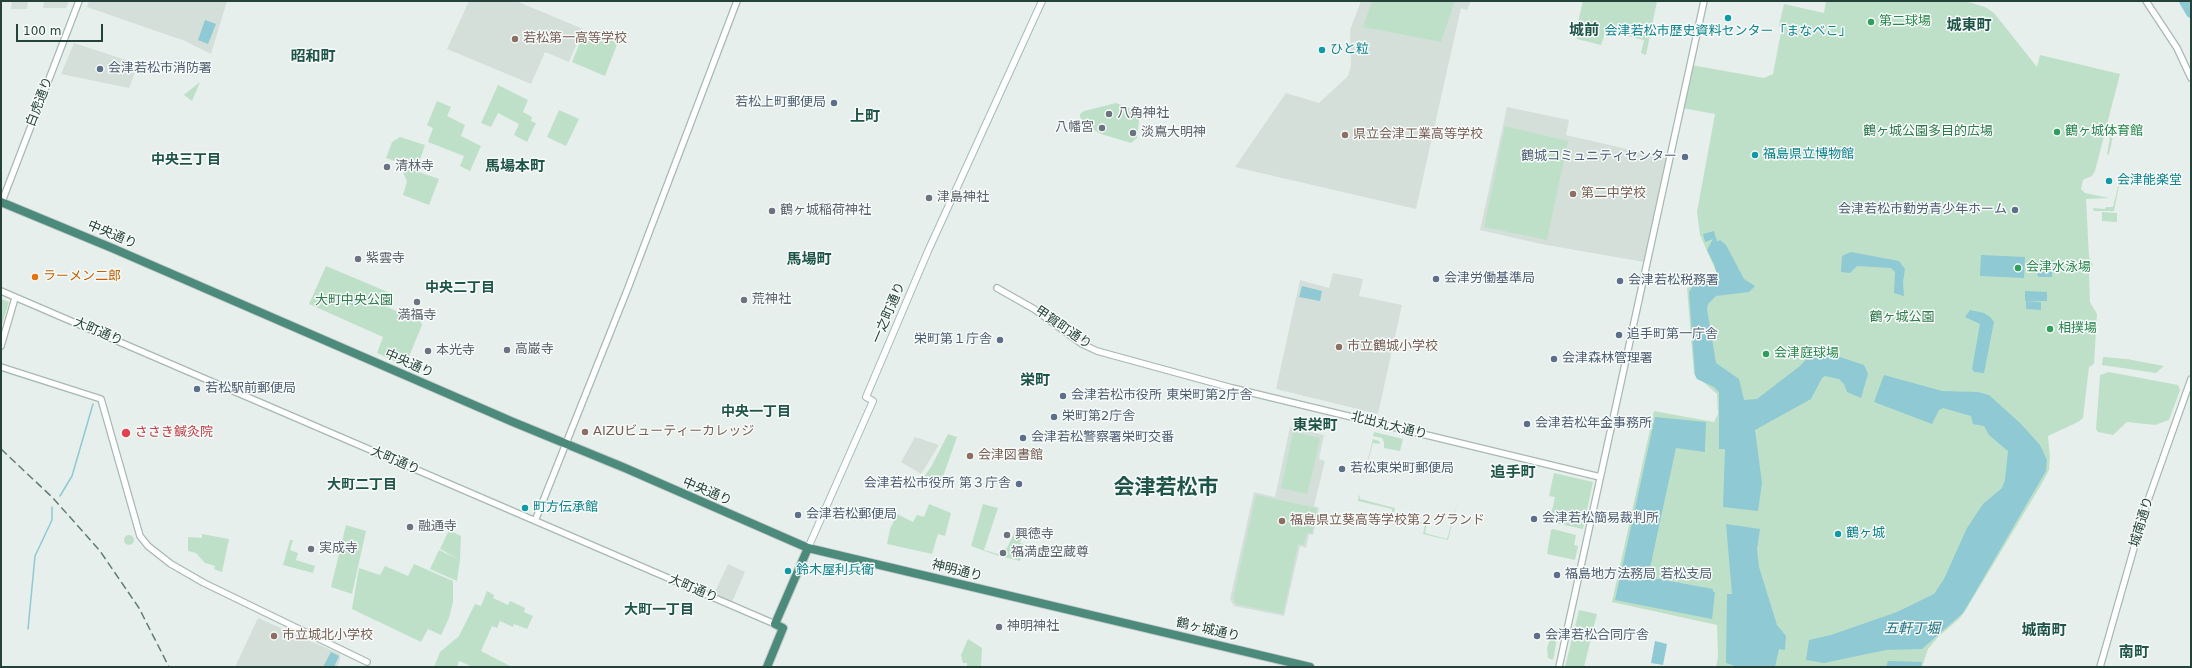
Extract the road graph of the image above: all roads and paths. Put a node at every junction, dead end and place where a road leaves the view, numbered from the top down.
1 (79, 1) edge
2 (737, 1) edge
3 (1042, 1) edge
4 (1704, 1) edge
5 (2146, 1) edge
6 (2191, 78) edge
7 (1, 203) edge
8 (997, 288) dead end
9 (1, 290) edge
10 (15, 298) junction
11 (1, 346) edge
12 (1, 367) edge
13 (1155, 368) joint
14 (2191, 379) edge
15 (566, 444) junction
16 (1600, 477) junction
17 (535, 521) junction
18 (808, 548) junction
19 (1100, 617) joint
20 (775, 624) junction
21 (367, 662) dead end
22 (766, 667) edge
23 (1310, 667) edge
24 (1559, 667) edge
25 (2100, 667) edge

1 - 7 street, 白虎通り
2 - 15 street
3 - 18 main road, 一之町通り
4 - 16 street
5 - 6 street
7 - 15 highway, 中央通り
8 - 13 street, 甲賀町通り
9 - 10 street, 大町通り
10 - 11 street
10 - 17 street, 大町通り
12 - 21 street
13 - 16 street, 北出丸大通り
14 - 25 street, 城南通り
15 - 17 street
15 - 18 highway, 中央通り
16 - 24 street
17 - 20 street, 大町通り
18 - 19 highway, 神明通り
18 - 20 highway, 一之町通り
19 - 23 highway, 鶴ヶ城通り
20 - 22 highway

